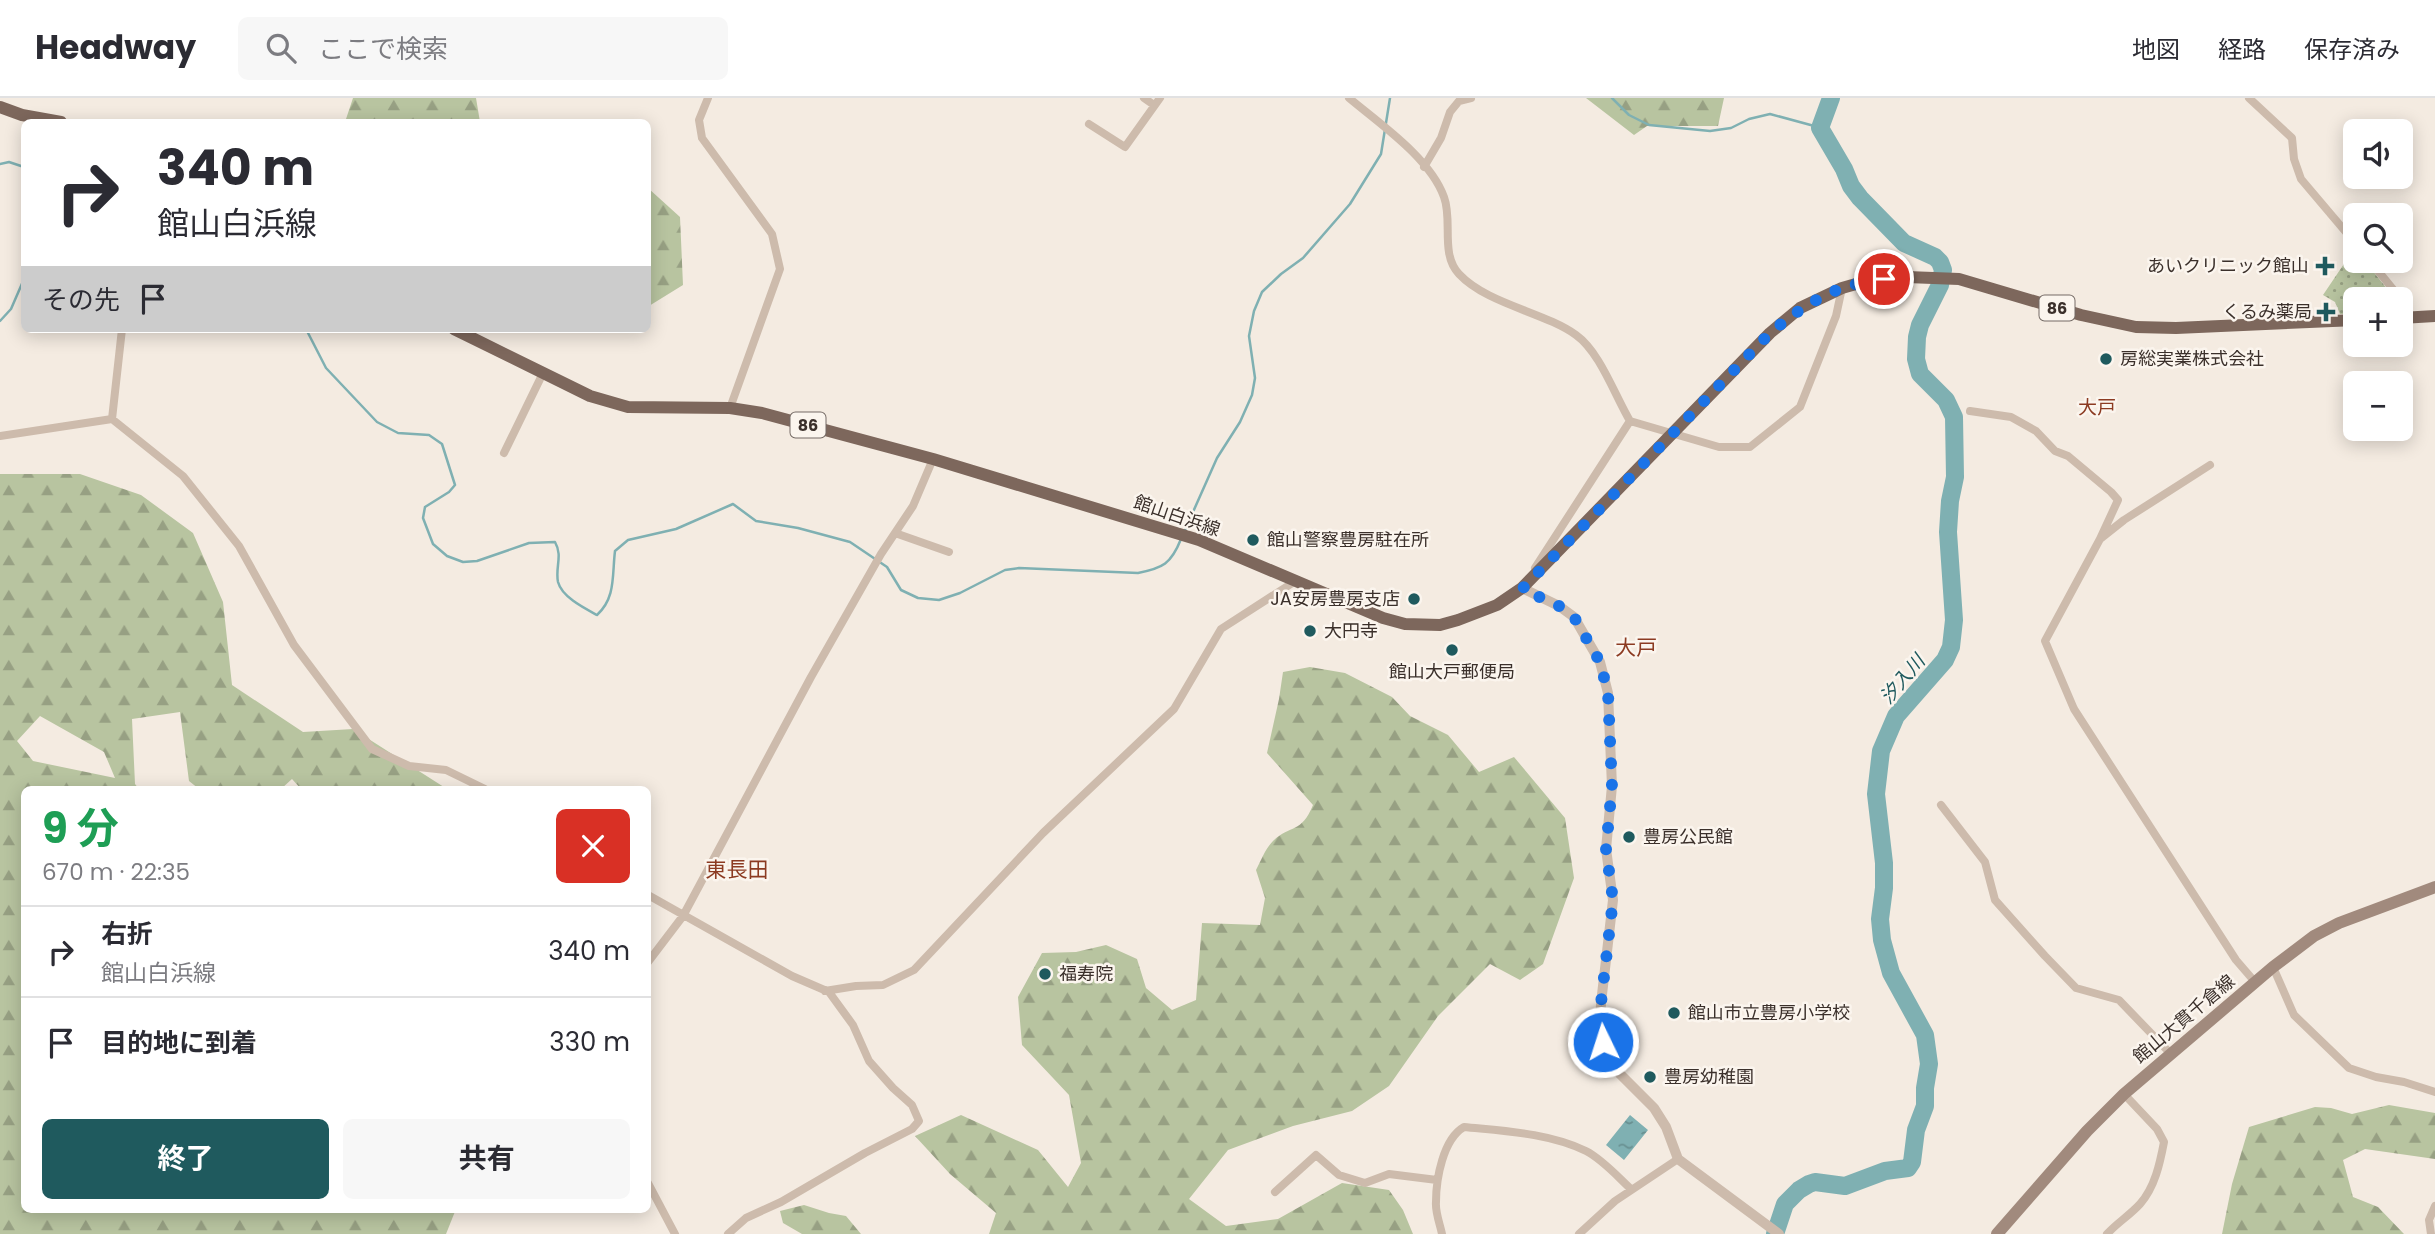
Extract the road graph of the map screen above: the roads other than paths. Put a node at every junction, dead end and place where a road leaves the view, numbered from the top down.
1 (708, 98) edge
2 (1144, 98) edge
3 (1349, 98) edge
4 (1471, 98) edge
5 (2249, 98) edge
6 (1157, 102) edge
7 (0, 107) edge
8 (44, 119) edge
9 (1089, 124) dead end
10 (1424, 167) junction
11 (2343, 229) edge
12 (2380, 273) edge
13 (2391, 287) edge
14 (1842, 288) junction
15 (2435, 316) edge
16 (2413, 318) edge
17 (2343, 321) edge
18 (122, 333) edge
19 (462, 333) edge
20 (543, 373) junction
21 (730, 408) junction
22 (1970, 411) dead end
23 (112, 419) junction
24 (1630, 421) junction
25 (1672, 433) junction
26 (0, 436) edge
27 (504, 453) dead end
28 (933, 458) junction
29 (2210, 466) dead end
30 (895, 533) junction
31 (2100, 539) junction
32 (948, 552) dead end
33 (1297, 580) junction
34 (1522, 589) junction
35 (479, 786) edge
36 (1941, 805) dead end
37 (2435, 887) edge
38 (651, 897) edge
39 (683, 916) junction
40 (651, 958) edge
41 (2273, 968) junction
42 (2255, 982) junction
43 (825, 991) junction
44 (2170, 1053) junction
45 (2435, 1092) edge
46 (2124, 1094) junction
47 (1678, 1159) junction
48 (1437, 1180) junction
49 (651, 1188) edge
50 (1631, 1189) junction
51 (1275, 1192) dead end
52 (2435, 1206) edge
53 (675, 1234) edge
54 (728, 1234) edge
55 (1442, 1234) edge
56 (1579, 1234) edge
57 (1779, 1234) edge
58 (1997, 1234) edge
59 (2107, 1234) edge
60 (2431, 1234) edge

1 - 21 street
2 - 6 street
3 - 10 street
4 - 10 street
5 - 11 street
6 - 9 street
7 - 8 main road
10 - 24 street
12 - 13 street
14 - 17 main road, 館山白浜線 / 86
14 - 25 main road, 館山白浜線 / 86
14 - 25 street
15 - 16 main road
18 - 23 street
19 - 20 main road, 館山白浜線 / 86
20 - 21 main road, 館山白浜線 / 86
20 - 27 street
21 - 28 main road, 館山白浜線 / 86
22 - 31 street
23 - 26 street
23 - 35 street
24 - 25 street
24 - 34 street
25 - 34 main road, 館山白浜線 / 86
28 - 30 street
28 - 33 main road, 館山白浜線 / 86
29 - 31 street
30 - 32 street
30 - 39 street
31 - 42 street
33 - 34 main road, 館山白浜線 / 86
33 - 43 street
34 - 47 street
36 - 44 street
37 - 41 main road, 館山大貫千倉線
38 - 39 street
39 - 40 street
39 - 43 street
41 - 42 main road, 館山大貫千倉線
41 - 45 street
42 - 44 main road, 館山大貫千倉線
43 - 54 street
44 - 46 main road, 館山大貫千倉線
46 - 58 main road, 館山大貫千倉線
46 - 59 street
47 - 50 street
47 - 57 street
48 - 50 street
48 - 51 street
48 - 55 street
49 - 53 street
50 - 56 street
52 - 60 street

